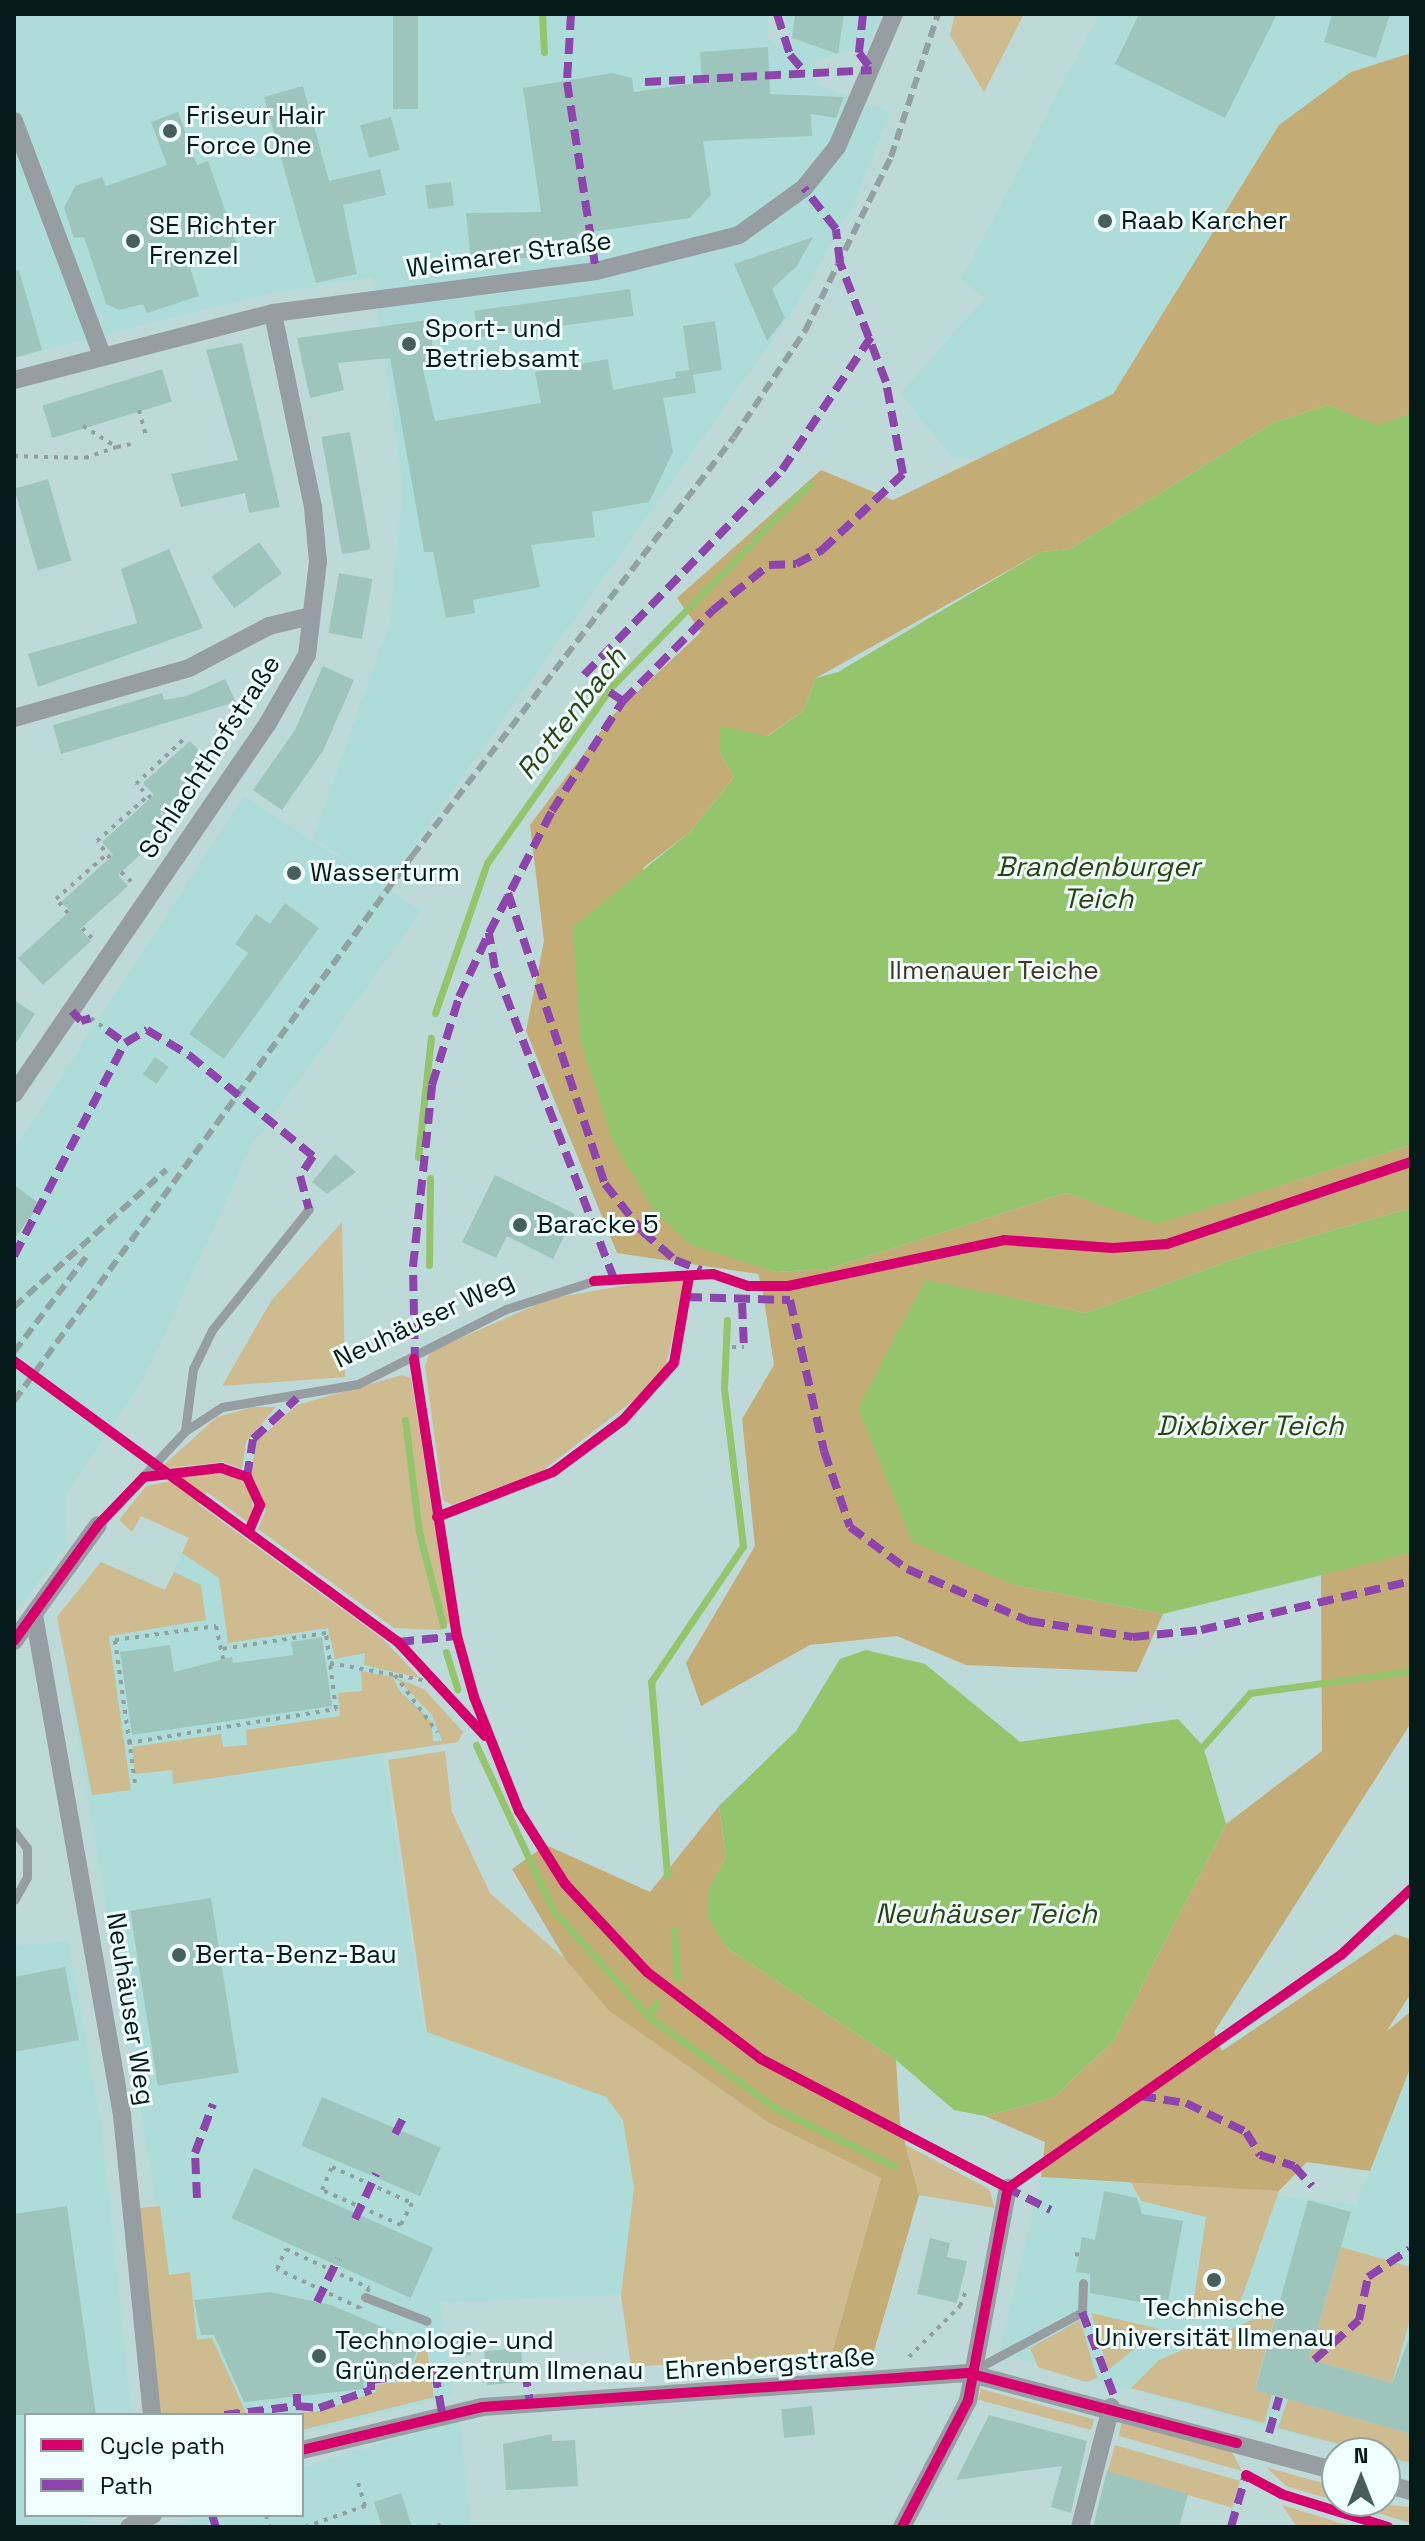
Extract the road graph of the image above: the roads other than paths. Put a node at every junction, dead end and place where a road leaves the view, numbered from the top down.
1 (894, 14) edge
2 (14, 121) edge
3 (273, 313) junction
4 (102, 355) junction
5 (14, 380) edge
6 (311, 616) junction
7 (14, 718) edge
8 (14, 1094) edge
9 (309, 1209) dead end
10 (594, 1281) dead end
11 (185, 1431) junction
12 (98, 1525) joint
13 (34, 1615) junction
14 (14, 1641) edge
15 (14, 1831) edge
16 (14, 1900) edge
17 (1008, 2188) dead end
18 (1083, 2283) dead end
19 (365, 2297) road end
20 (427, 2321) dead end
21 (968, 2373) junction
22 (1111, 2407) junction
23 (152, 2413) edge
24 (304, 2450) edge
25 (1321, 2466) edge
26 (149, 2517) edge
27 (129, 2527) edge
28 (902, 2527) edge
29 (1080, 2527) edge

1 - 3 street, Weimarer Straße
2 - 4 street
3 - 4 street, Weimarer Straße
3 - 6 street, Schlachthofstraße
4 - 5 street, Weimarer Straße
6 - 7 street
6 - 8 street, Schlachthofstraße
9 - 11 lane
10 - 11 lane, Neuhäuser Weg
11 - 12 lane, Neuhäuser Weg
12 - 13 street, Neuhäuser Weg
13 - 14 street, Neuhäuser Weg
13 - 23 street, Neuhäuser Weg
15 - 16 lane
17 - 21 street
18 - 21 lane
19 - 20 lane
21 - 22 street, Ehrenbergstraße
21 - 24 street, Ehrenbergstraße
21 - 28 street
22 - 25 street, Ehrenbergstraße
22 - 29 street
26 - 27 street

